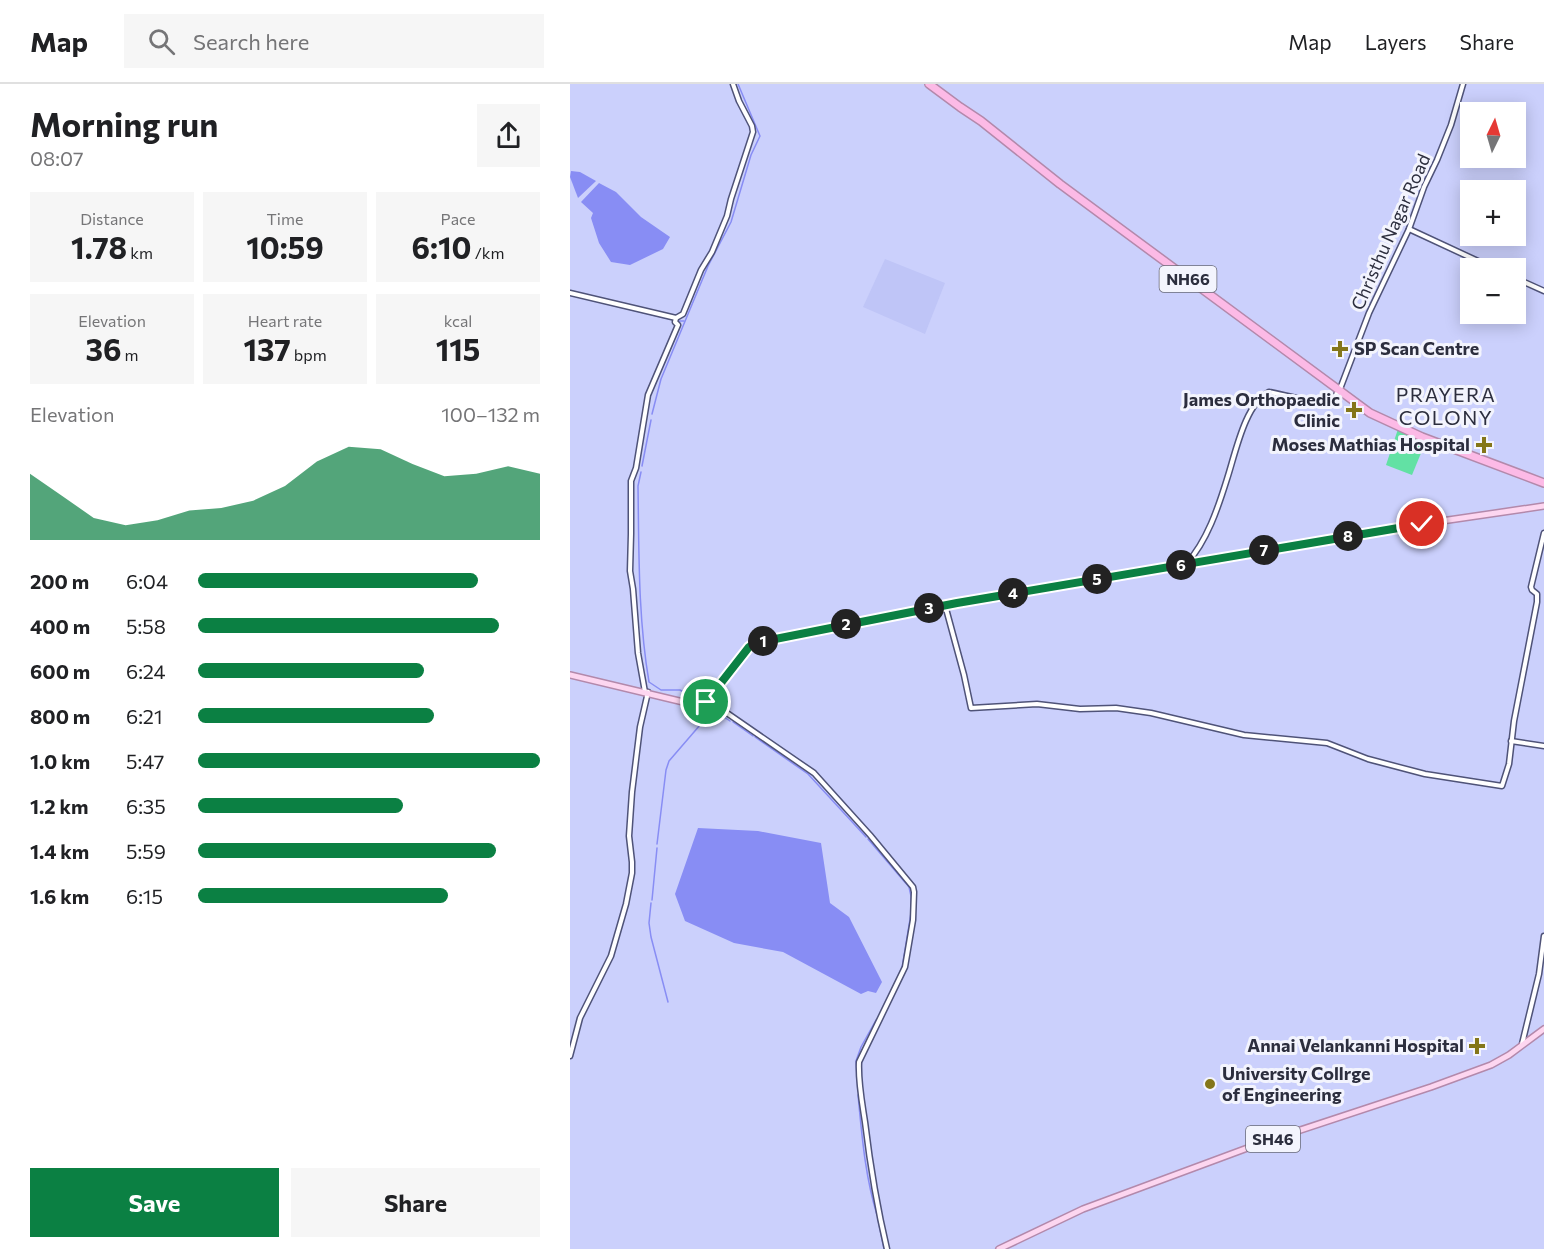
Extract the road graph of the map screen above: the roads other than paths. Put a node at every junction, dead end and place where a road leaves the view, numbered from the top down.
1 (733, 84) edge
2 (929, 84) edge
3 (1463, 84) edge
4 (1409, 230) junction
5 (1471, 258) edge
6 (1526, 283) edge
7 (1544, 291) edge
8 (570, 293) edge
9 (676, 318) junction
10 (1340, 389) junction
11 (1544, 482) edge
12 (1544, 506) edge
13 (1544, 532) edge
14 (1187, 563) junction
15 (945, 605) junction
16 (570, 675) edge
17 (647, 692) junction
18 (704, 703) junction
19 (1511, 741) junction
20 (1544, 746) edge
21 (1544, 936) edge
22 (1544, 1029) edge
23 (1522, 1046) junction
24 (570, 1056) edge
25 (886, 1249) edge
26 (999, 1249) edge

1 - 9 street
2 - 10 highway, NH66
3 - 4 street, Christhu Nagar Road
4 - 5 street
4 - 10 street, Christhu Nagar Road
6 - 7 street
8 - 9 street
9 - 17 street
10 - 11 highway, NH66
10 - 14 street
12 - 14 main road
13 - 19 street
14 - 15 main road
15 - 18 main road
15 - 19 street
16 - 17 main road
17 - 18 main road
17 - 24 street
18 - 25 street
19 - 20 street
21 - 23 street
22 - 23 main road, SH46
23 - 26 main road, SH46

